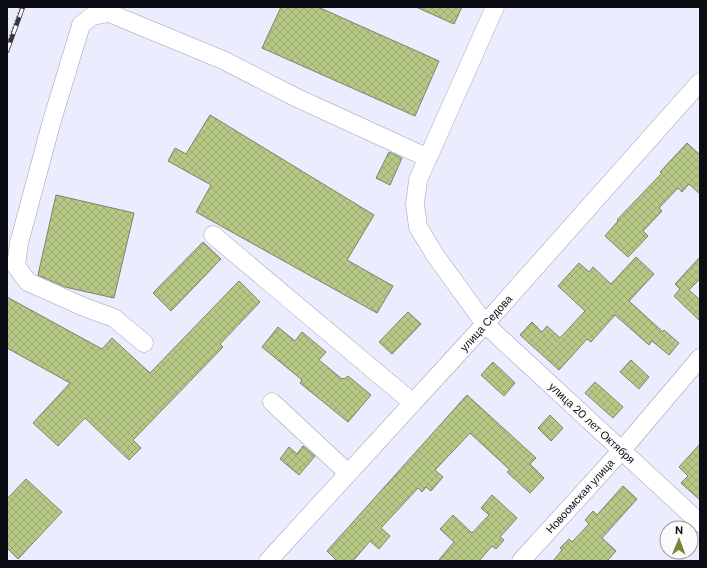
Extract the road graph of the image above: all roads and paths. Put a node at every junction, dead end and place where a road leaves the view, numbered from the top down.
1 (21, 7) edge
2 (495, 7) edge
3 (110, 10) edge
4 (7, 44) edge
5 (700, 82) edge
6 (428, 158) junction
7 (214, 234) dead end
8 (485, 324) junction
9 (144, 343) dead end
10 (700, 358) edge
11 (272, 402) dead end
12 (413, 402) junction
13 (622, 450) junction
14 (348, 473) junction
15 (700, 523) edge
16 (268, 561) edge
17 (521, 561) edge

1 - 4 path
2 - 6 street, улица 20 лет Октября
3 - 6 street
3 - 9 street
5 - 8 street, улица Седова
6 - 8 street, улица 20 лет Октября
7 - 12 street
8 - 12 street, улица Седова
8 - 13 street, улица 20 лет Октября
10 - 13 street, Новоомская улица
11 - 14 street
12 - 14 street, улица Седова
13 - 15 street, улица 20 лет Октября
13 - 17 street, Новоомская улица
14 - 16 street, улица Седова

